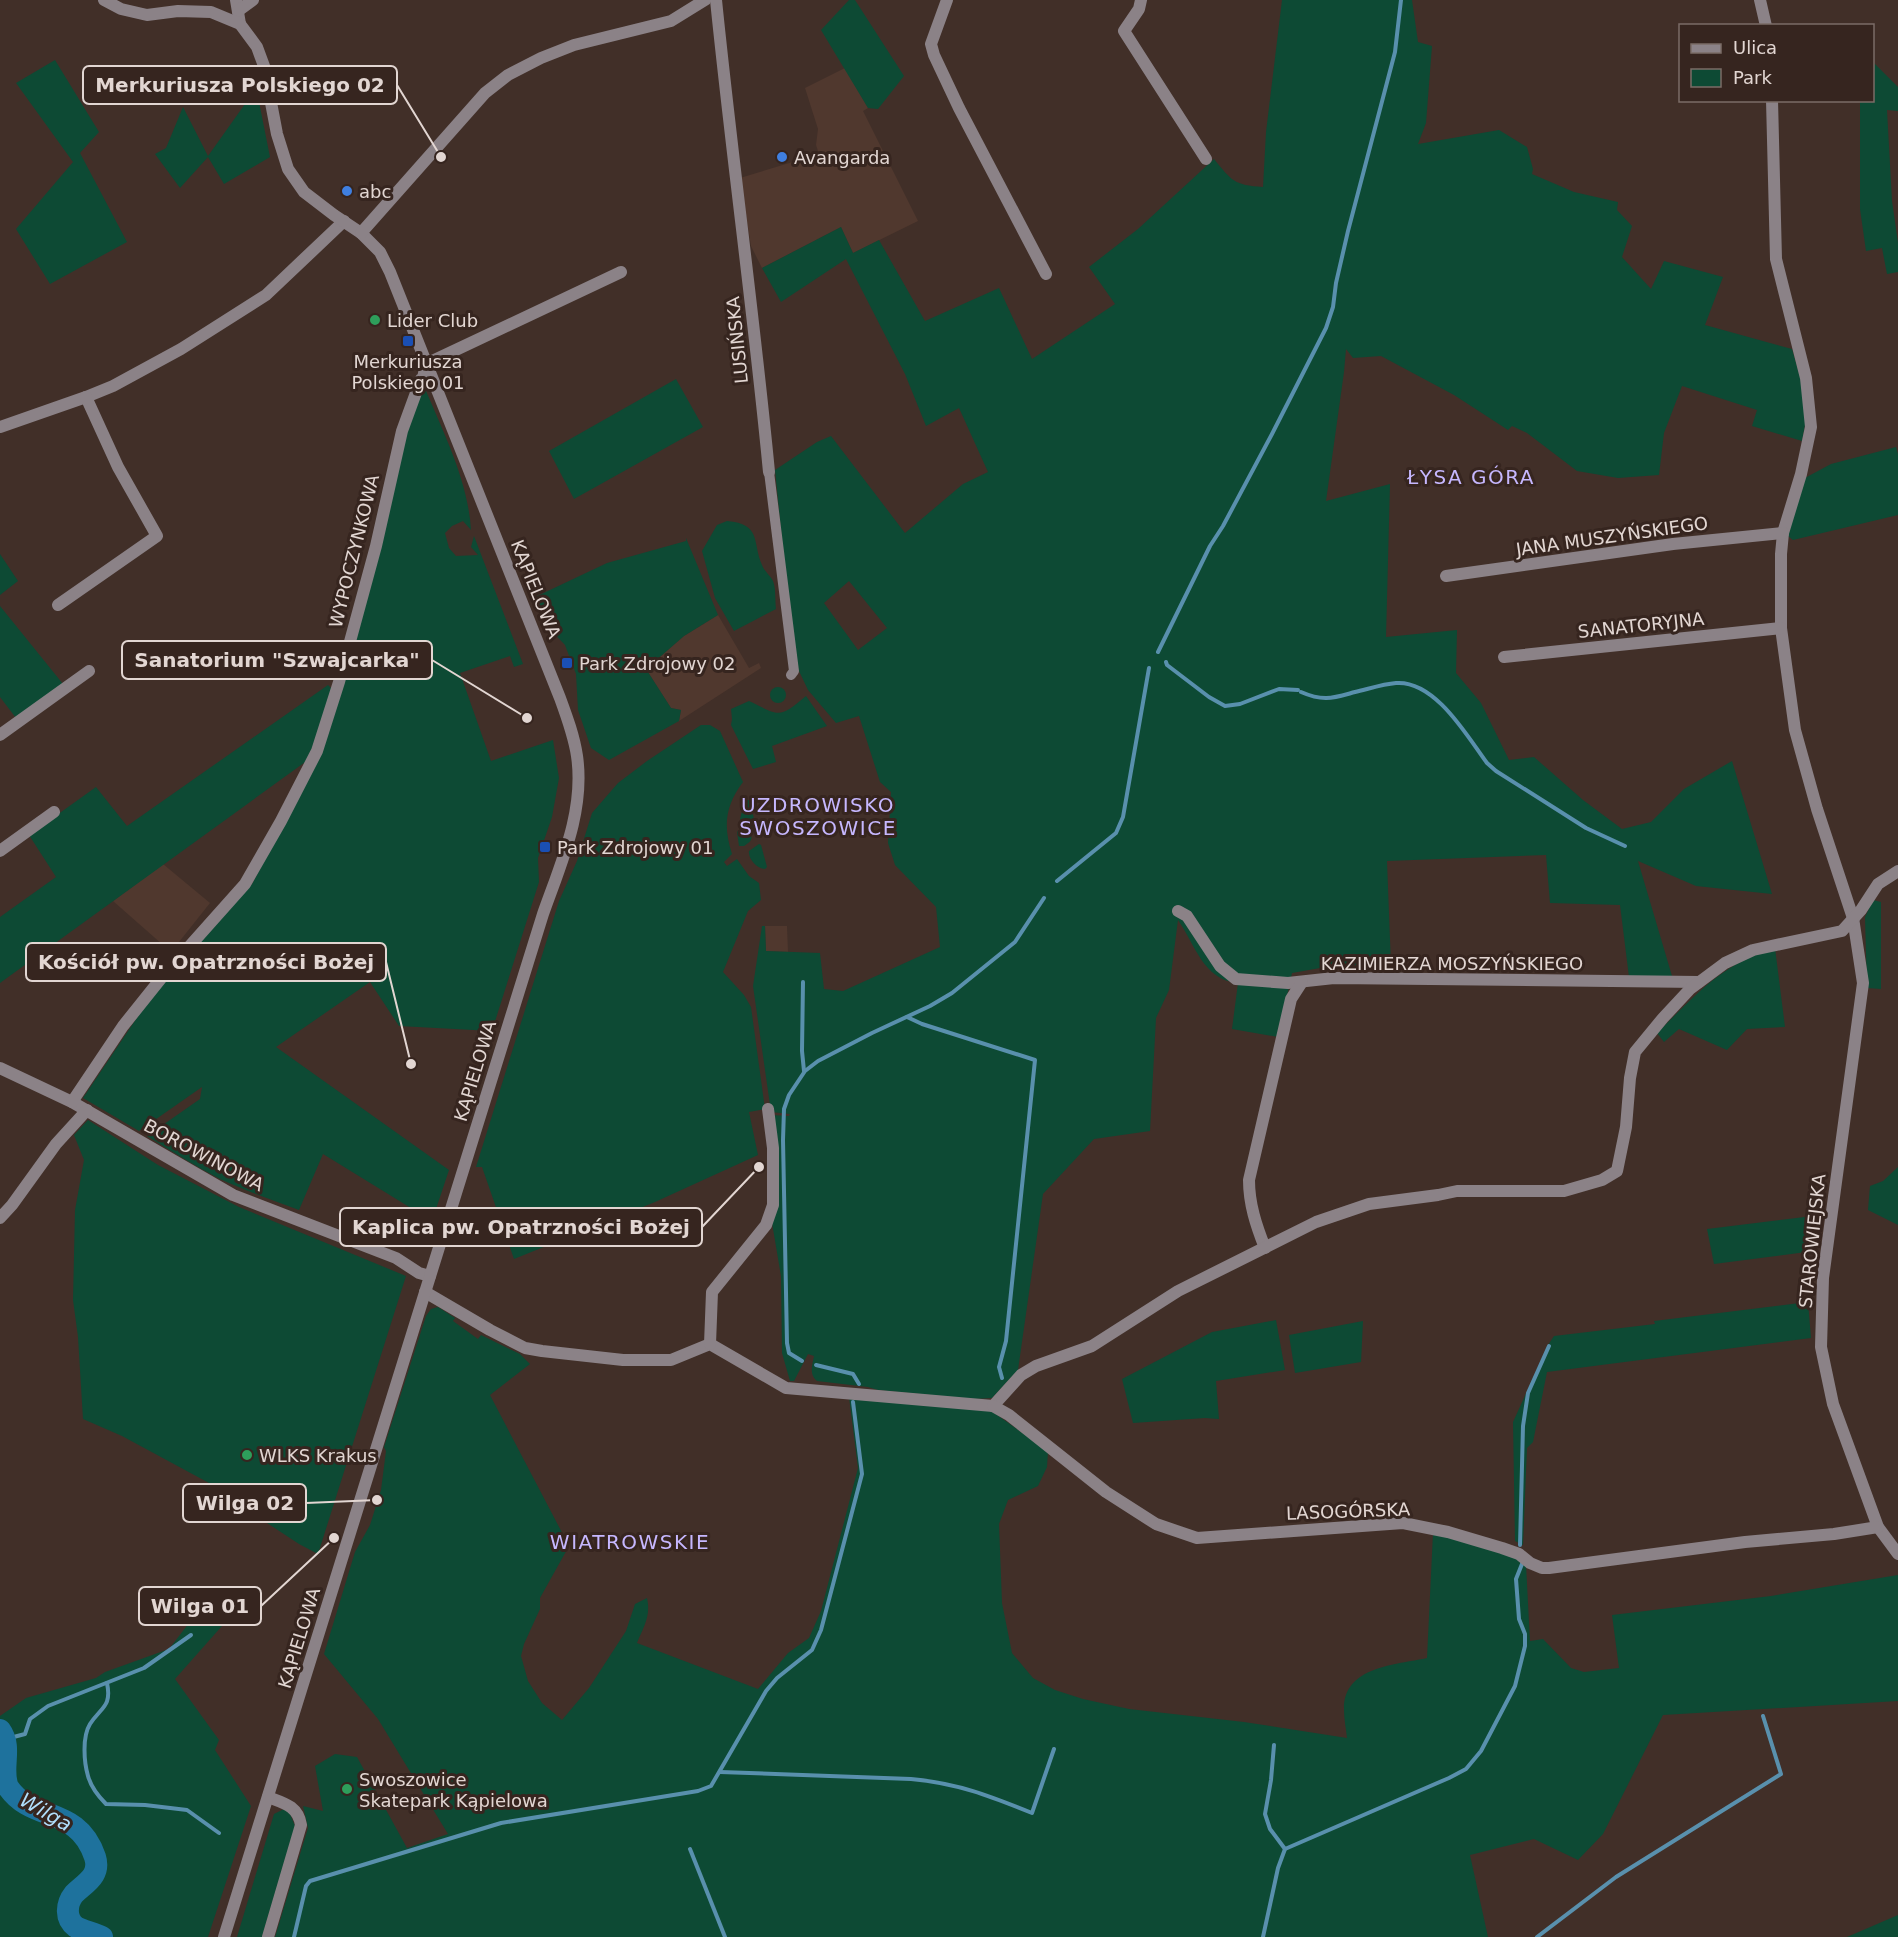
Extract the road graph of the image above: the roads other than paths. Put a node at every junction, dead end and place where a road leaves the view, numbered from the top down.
1 (104, 0) edge
2 (253, 0) edge
3 (705, 0) edge
4 (717, 0) edge
5 (947, 0) edge
6 (1141, 0) edge
7 (1760, 0) edge
8 (237, 6) edge
9 (240, 24) junction
10 (1766, 24) edge
11 (1772, 102) edge
12 (1206, 159) dead end
13 (344, 221) junction
14 (361, 233) junction
15 (621, 272) dead end
16 (1046, 274) dead end
17 (426, 364) junction
18 (86, 397) junction
19 (0, 427) edge
20 (769, 472) joint
21 (1783, 533) junction
22 (1446, 576) dead end
23 (58, 605) dead end
24 (1781, 628) junction
25 (1504, 657) dead end
26 (89, 671) dead end
27 (791, 675) dead end
28 (0, 735) edge
29 (54, 812) dead end
30 (0, 851) edge
31 (1898, 871) edge
32 (1178, 912) dead end
33 (1853, 918) junction
34 (1302, 982) junction
35 (1699, 982) junction
36 (0, 1068) edge
37 (72, 1101) junction
38 (768, 1109) dead end
39 (87, 1110) junction
40 (0, 1218) edge
41 (1265, 1248) junction
42 (430, 1276) junction
43 (425, 1292) junction
44 (710, 1344) junction
45 (993, 1406) junction
46 (1878, 1527) junction
47 (1898, 1554) edge
48 (268, 1797) junction
49 (226, 1931) edge
50 (268, 1937) edge

1 - 9 street
2 - 8 street
3 - 14 street
4 - 20 street, LUSIŃSKA
5 - 16 street
6 - 12 street
7 - 10 street
8 - 9 street
9 - 13 street, KĄPIELOWA
11 - 21 street, STAROWIEJSKA
13 - 14 street, KĄPIELOWA
13 - 18 street
14 - 17 street, KĄPIELOWA
15 - 17 street
17 - 37 street, WYPOCZYNKOWA
17 - 42 street, KĄPIELOWA
18 - 19 street
18 - 23 street
20 - 27 street, LUSIŃSKA
21 - 22 street, JANA MUSZYŃSKIEGO
21 - 24 street, STAROWIEJSKA
24 - 25 street, SANATORYJNA
24 - 33 street, STAROWIEJSKA
26 - 28 street
29 - 30 street
31 - 33 street
32 - 34 street
33 - 35 street
33 - 46 street, STAROWIEJSKA
34 - 35 street, KAZIMIERZA MOSZYŃSKIEGO
34 - 41 street, KAZIMIERZA MOSZYŃSKIEGO
35 - 41 street
36 - 37 street, BOROWINOWA
37 - 39 street, BOROWINOWA
38 - 44 street
39 - 40 street
39 - 42 street, BOROWINOWA
41 - 45 street
42 - 43 street, KĄPIELOWA
43 - 44 street
43 - 48 street, KĄPIELOWA
44 - 45 street
45 - 46 street, LASOGÓRSKA
46 - 47 street, STAROWIEJSKA
48 - 49 street, KĄPIELOWA
48 - 50 street

